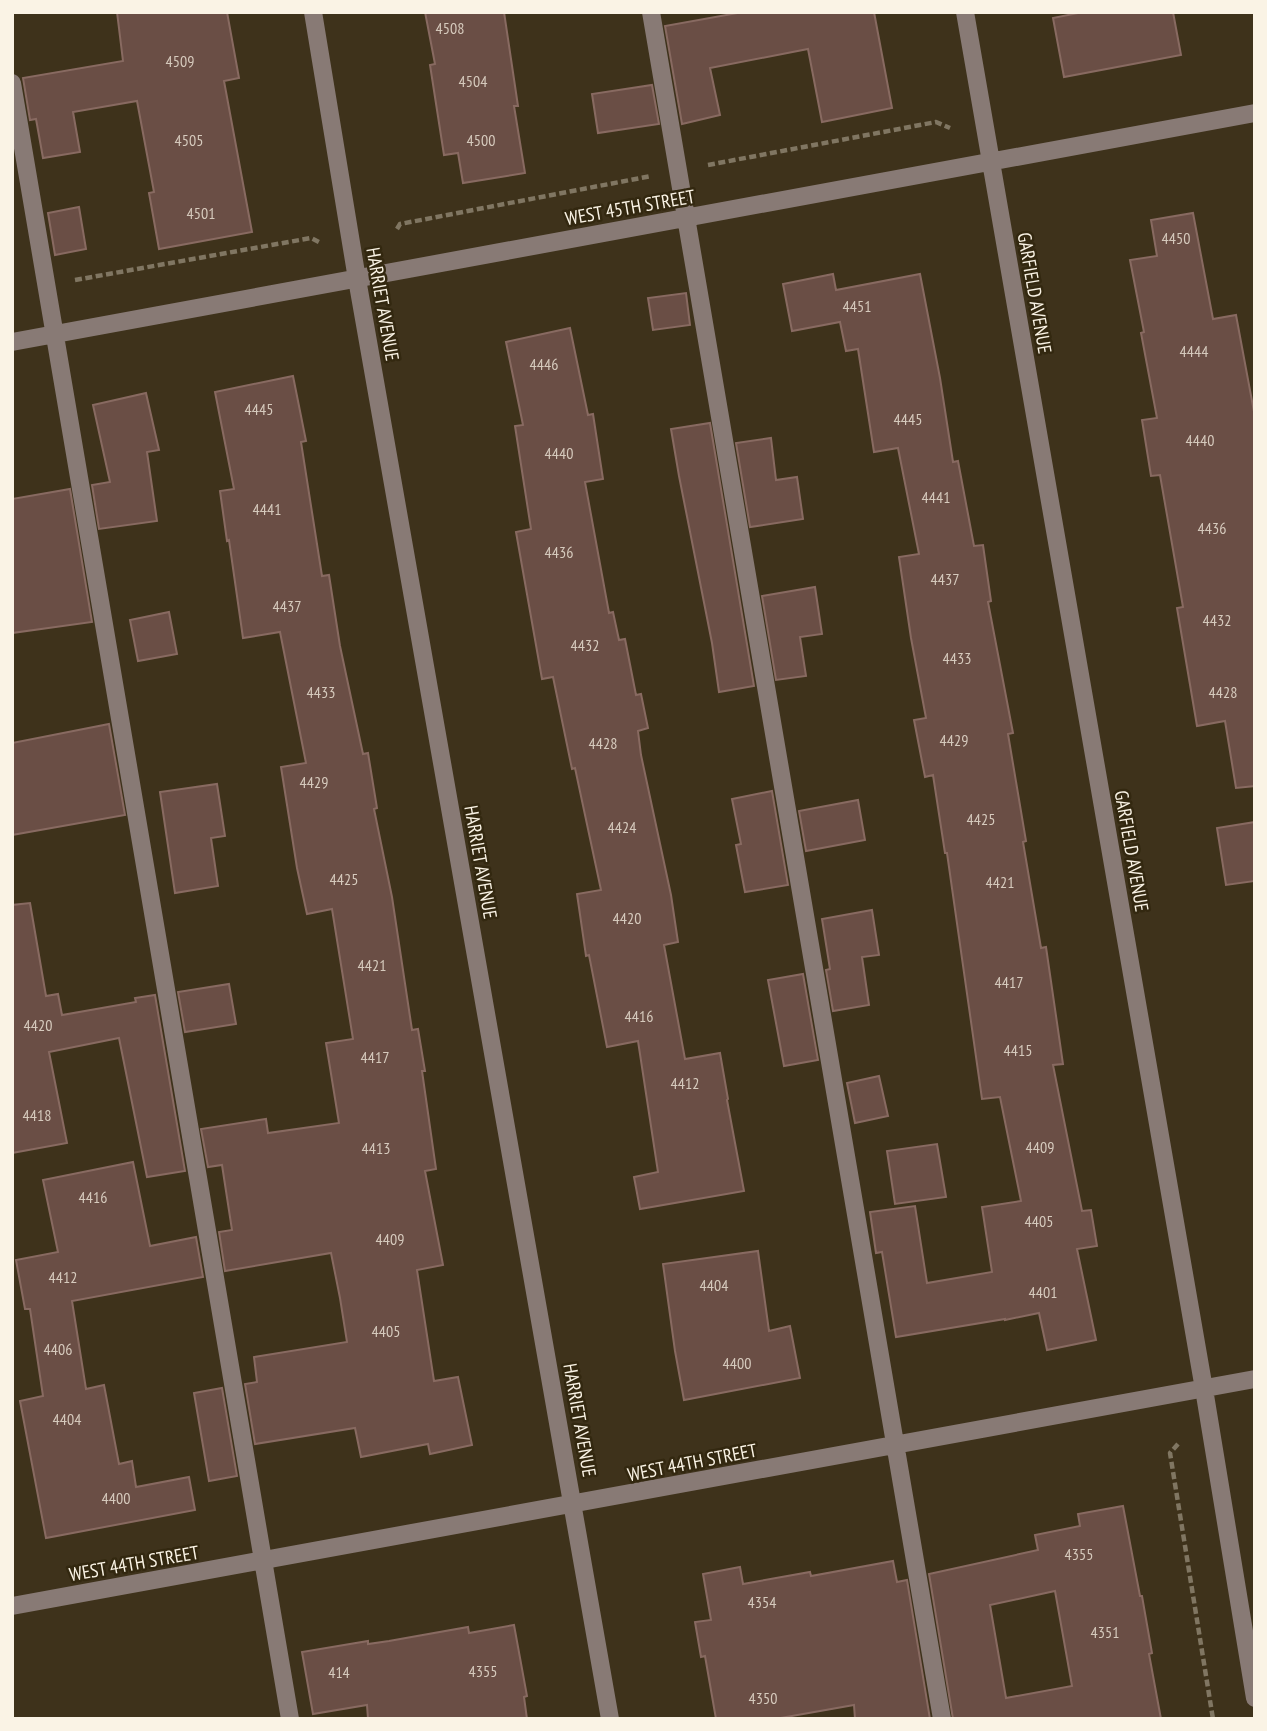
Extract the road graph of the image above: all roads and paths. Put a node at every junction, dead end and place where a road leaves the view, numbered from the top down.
1 (313, 12) edge
2 (651, 12) edge
3 (965, 12) edge
4 (12, 83) edge
5 (1255, 113) edge
6 (991, 162) junction
7 (687, 218) junction
8 (321, 243) dead end
9 (357, 279) junction
10 (47, 285) junction
11 (56, 334) junction
12 (12, 342) edge
13 (1255, 1379) edge
14 (1204, 1389) junction
15 (1178, 1444) dead end
16 (895, 1445) junction
17 (573, 1505) junction
18 (262, 1561) junction
19 (12, 1606) edge
20 (1255, 1698) edge
21 (290, 1719) edge
22 (610, 1719) edge
23 (942, 1719) edge
24 (1213, 1719) edge

1 - 9 street, HARRIET AVENUE
2 - 7 street
3 - 6 street, GARFIELD AVENUE
4 - 10 street
5 - 6 street, WEST 45TH STREET
6 - 7 street, WEST 45TH STREET
6 - 14 street, GARFIELD AVENUE
7 - 9 street, WEST 45TH STREET
7 - 16 street
8 - 10 path
9 - 11 street, WEST 45TH STREET
9 - 17 street, HARRIET AVENUE
10 - 11 street
11 - 12 street, WEST 45TH STREET
11 - 18 street
13 - 14 street, WEST 44TH STREET
14 - 16 street, WEST 44TH STREET
14 - 20 street, GARFIELD AVENUE
15 - 24 path
16 - 17 street, WEST 44TH STREET
16 - 23 street
17 - 18 street, WEST 44TH STREET
17 - 22 street, HARRIET AVENUE
18 - 19 street, WEST 44TH STREET
18 - 21 street

